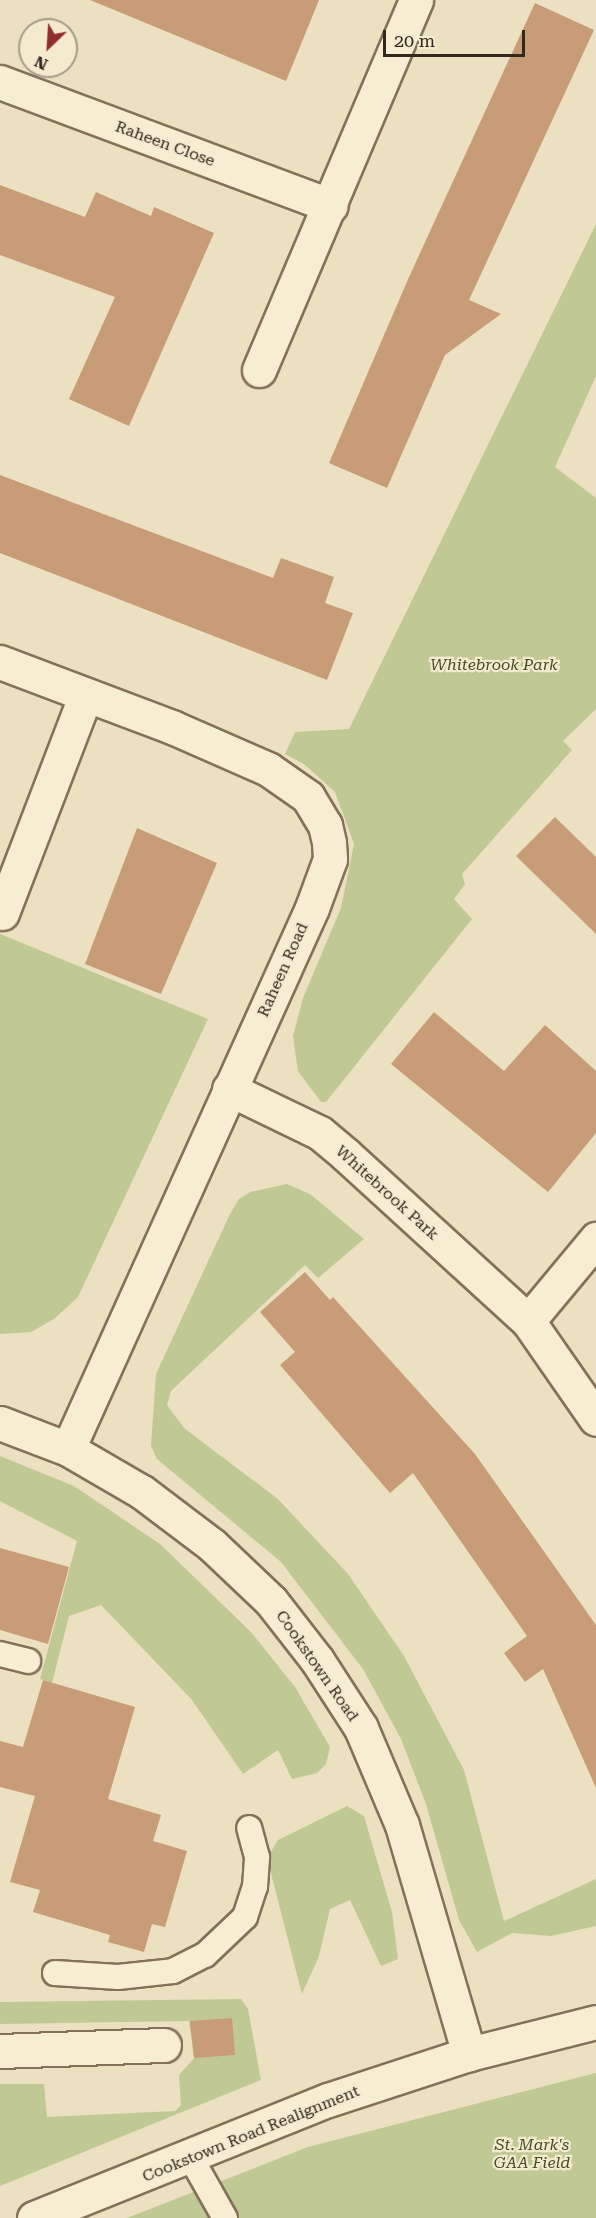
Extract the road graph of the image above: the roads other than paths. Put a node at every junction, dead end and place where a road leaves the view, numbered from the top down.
1 (416, 0) edge
2 (0, 82) edge
3 (331, 206) junction
4 (259, 370) dead end
5 (0, 662) edge
6 (85, 697) junction
7 (2, 913) dead end
8 (229, 1089) junction
9 (596, 1239) edge
10 (528, 1321) junction
11 (596, 1419) edge
12 (0, 1422) edge
13 (68, 1449) junction
14 (0, 1653) edge
15 (27, 1661) dead end
16 (249, 1828) dead end
17 (55, 1973) dead end
18 (596, 2022) edge
19 (164, 2045) dead end
20 (0, 2051) edge
21 (469, 2054) junction
22 (191, 2158) junction
23 (34, 2218) edge
24 (225, 2218) edge

1 - 3 street
2 - 3 street, Raheen Close
3 - 4 street
5 - 6 street, Raheen Road
6 - 7 street
6 - 8 street, Raheen Road
8 - 10 street, Whitebrook Park
8 - 13 street, Raheen Road
9 - 10 street
10 - 11 street, Whitebrook Park
12 - 13 street, Cookstown Road
13 - 21 street, Cookstown Road
14 - 15 lane
16 - 17 lane
18 - 21 street
19 - 20 street
21 - 22 street, Cookstown Road Realignment
22 - 23 street, Cookstown Road Realignment
22 - 24 lane

